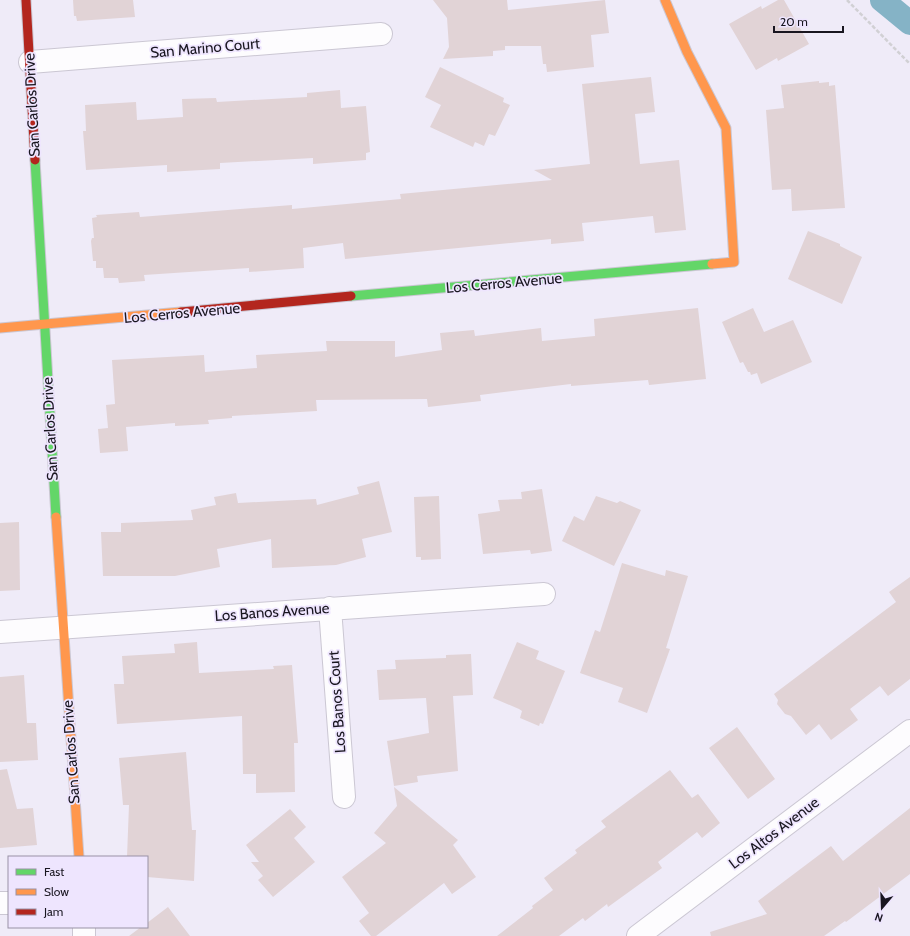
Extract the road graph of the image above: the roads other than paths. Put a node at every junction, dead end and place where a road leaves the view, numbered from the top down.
1 (26, 0) edge
2 (665, 0) edge
3 (381, 34) dead end
4 (30, 62) junction
5 (44, 326) junction
6 (0, 328) edge
7 (544, 594) dead end
8 (330, 608) junction
9 (62, 628) junction
10 (0, 632) edge
11 (910, 731) edge
12 (344, 797) dead end
13 (79, 856) edge
14 (638, 936) edge

1 - 4 street, San Carlos Drive
2 - 5 street, Los Cerros Avenue
3 - 4 street, San Marino Court
4 - 5 street, San Carlos Drive
5 - 6 street, Los Cerros Avenue
5 - 9 street, San Carlos Drive
7 - 8 street, Los Banos Avenue
8 - 9 street, Los Banos Avenue
8 - 12 street, Los Banos Court
9 - 10 street, Los Banos Avenue
9 - 13 street, San Carlos Drive
11 - 14 street, Los Altos Avenue

